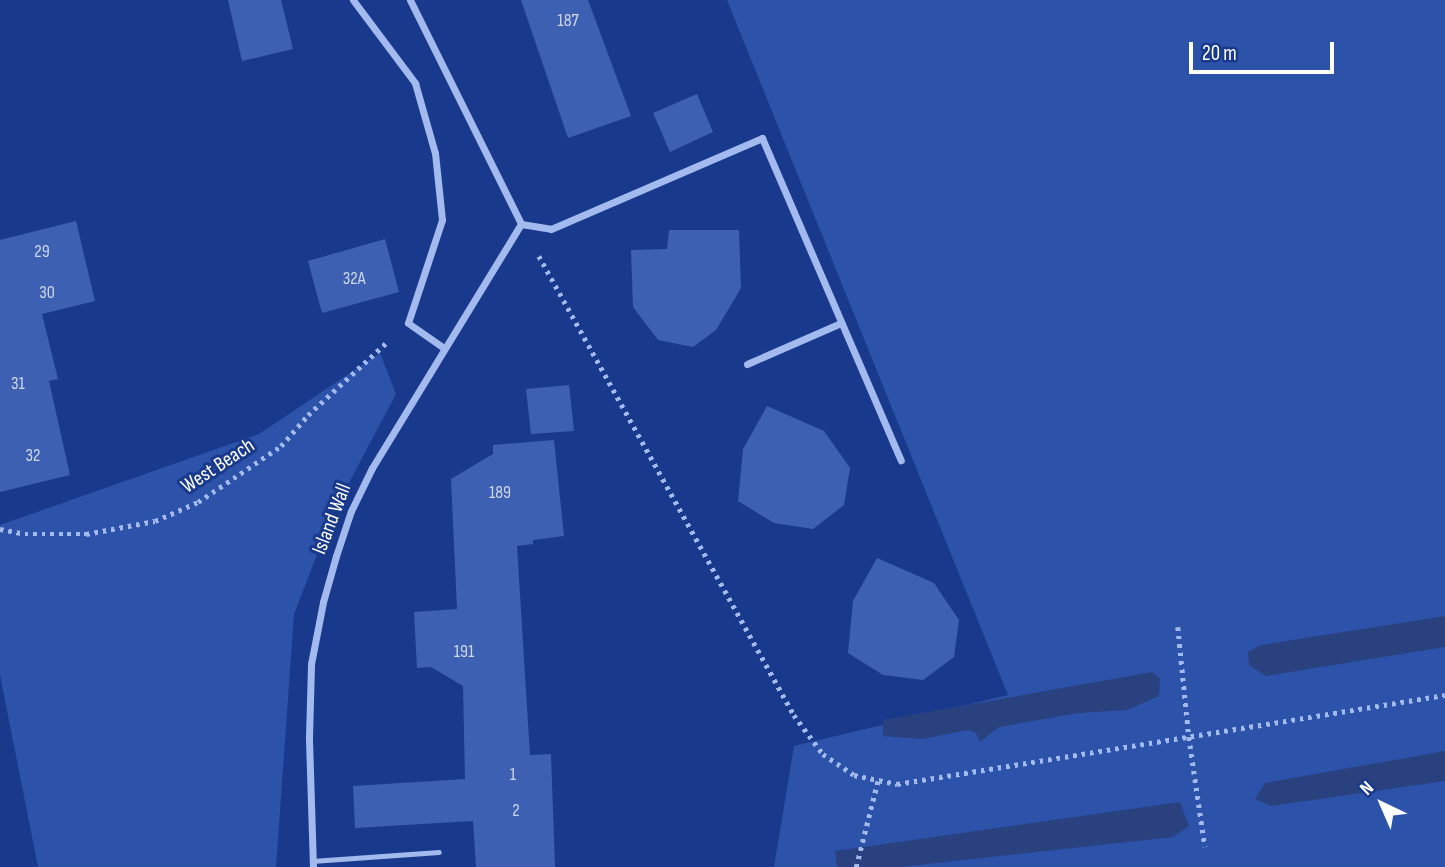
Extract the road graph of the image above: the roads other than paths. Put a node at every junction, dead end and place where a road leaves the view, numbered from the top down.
1 (353, 0) edge
2 (410, 0) edge
3 (521, 224) junction
4 (841, 323) junction
5 (444, 348) junction
6 (747, 364) dead end
7 (901, 460) dead end
8 (439, 852) dead end
9 (312, 864) edge

1 - 5 street
2 - 3 street
3 - 4 street
3 - 5 street, Island Wall
4 - 6 street
4 - 7 street
5 - 9 street, Island Wall
8 - 9 lane

